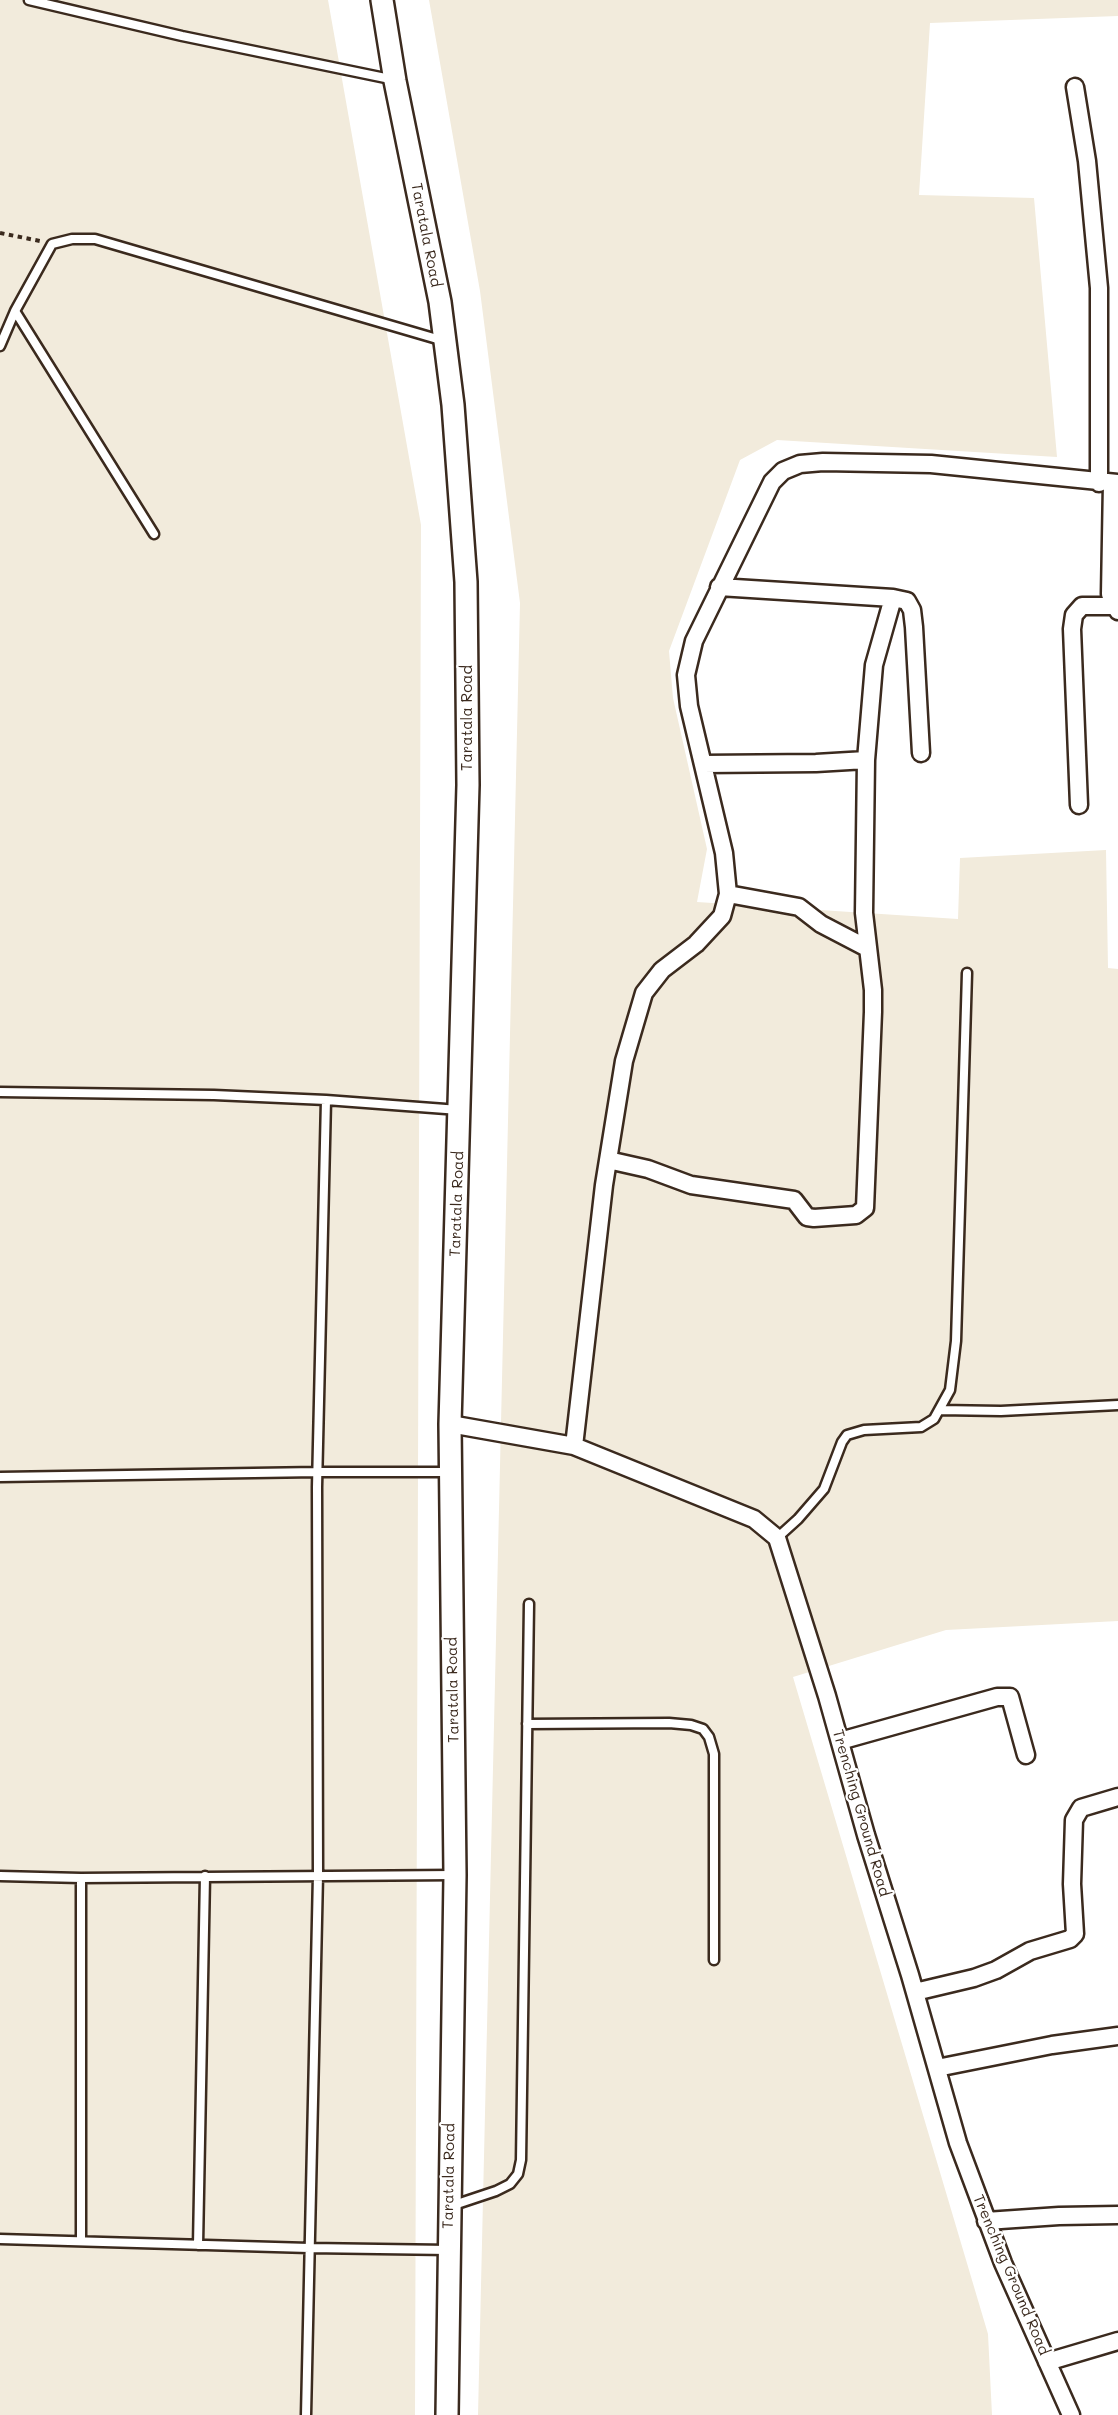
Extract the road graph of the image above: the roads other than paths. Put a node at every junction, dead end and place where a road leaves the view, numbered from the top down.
1 (29, 0) edge
2 (382, 0) edge
3 (395, 81) junction
4 (1075, 87) dead end
5 (15, 311) junction
6 (445, 341) junction
7 (0, 346) edge
8 (1101, 350) junction
9 (1118, 351) edge
10 (1110, 483) edge
11 (154, 534) dead end
12 (719, 587) junction
13 (893, 598) junction
14 (1117, 608) edge
15 (921, 753) dead end
16 (866, 760) junction
17 (703, 764) junction
18 (1079, 805) dead end
19 (728, 894) junction
20 (867, 948) junction
21 (967, 973) dead end
22 (0, 1092) edge
23 (326, 1100) junction
24 (460, 1110) junction
25 (608, 1160) junction
26 (1118, 1406) edge
27 (940, 1410) junction
28 (450, 1424) junction
29 (574, 1446) junction
30 (318, 1472) junction
31 (451, 1472) junction
32 (0, 1477) edge
33 (777, 1538) junction
34 (529, 1604) dead end
35 (527, 1724) junction
36 (840, 1742) junction
37 (1026, 1755) dead end
38 (1118, 1797) edge
39 (318, 1875) junction
40 (455, 1875) junction
41 (0, 1876) edge
42 (205, 1876) junction
43 (81, 1878) junction
44 (714, 1960) dead end
45 (915, 1992) junction
46 (1118, 2036) edge
47 (937, 2068) junction
48 (448, 2207) junction
49 (1118, 2215) edge
50 (986, 2221) junction
51 (0, 2239) edge
52 (81, 2241) junction
53 (198, 2245) junction
54 (309, 2248) junction
55 (449, 2250) junction
56 (1118, 2341) edge
57 (1047, 2362) junction
58 (306, 2415) edge
59 (447, 2415) edge
60 (1071, 2415) edge

1 - 3 lane
2 - 3 street, Taratala Road
3 - 6 street, Taratala Road
4 - 8 street
5 - 6 lane
5 - 7 lane
5 - 11 lane
6 - 24 street, Taratala Road
8 - 9 street
8 - 10 street
10 - 12 street
10 - 14 street
12 - 13 street
12 - 17 street
13 - 15 street
13 - 16 street
14 - 18 street
16 - 17 street
16 - 20 street
17 - 19 street
19 - 20 street
19 - 25 street
20 - 25 street
21 - 27 lane
22 - 23 lane
23 - 24 lane
23 - 30 lane
24 - 28 street, Taratala Road
25 - 29 street
26 - 27 lane
27 - 33 lane
28 - 29 street
28 - 31 street, Taratala Road
29 - 33 street
30 - 31 lane
30 - 32 lane
30 - 39 lane
31 - 40 street, Taratala Road
33 - 36 street, Trenching Ground Road
34 - 35 lane
35 - 44 lane
35 - 48 lane
36 - 37 street
36 - 45 street, Trenching Ground Road
38 - 45 street
39 - 40 lane
39 - 42 lane
39 - 54 lane
40 - 48 street, Taratala Road
41 - 43 lane
42 - 43 lane
42 - 53 lane
43 - 52 lane
45 - 47 street, Trenching Ground Road
46 - 47 street
47 - 50 street, Trenching Ground Road
48 - 55 street, Taratala Road
49 - 50 street
50 - 57 street, Trenching Ground Road
51 - 52 lane
52 - 53 lane
53 - 54 lane
54 - 55 lane
54 - 58 lane
55 - 59 street, Taratala Road
56 - 57 street
57 - 60 street, Trenching Ground Road

